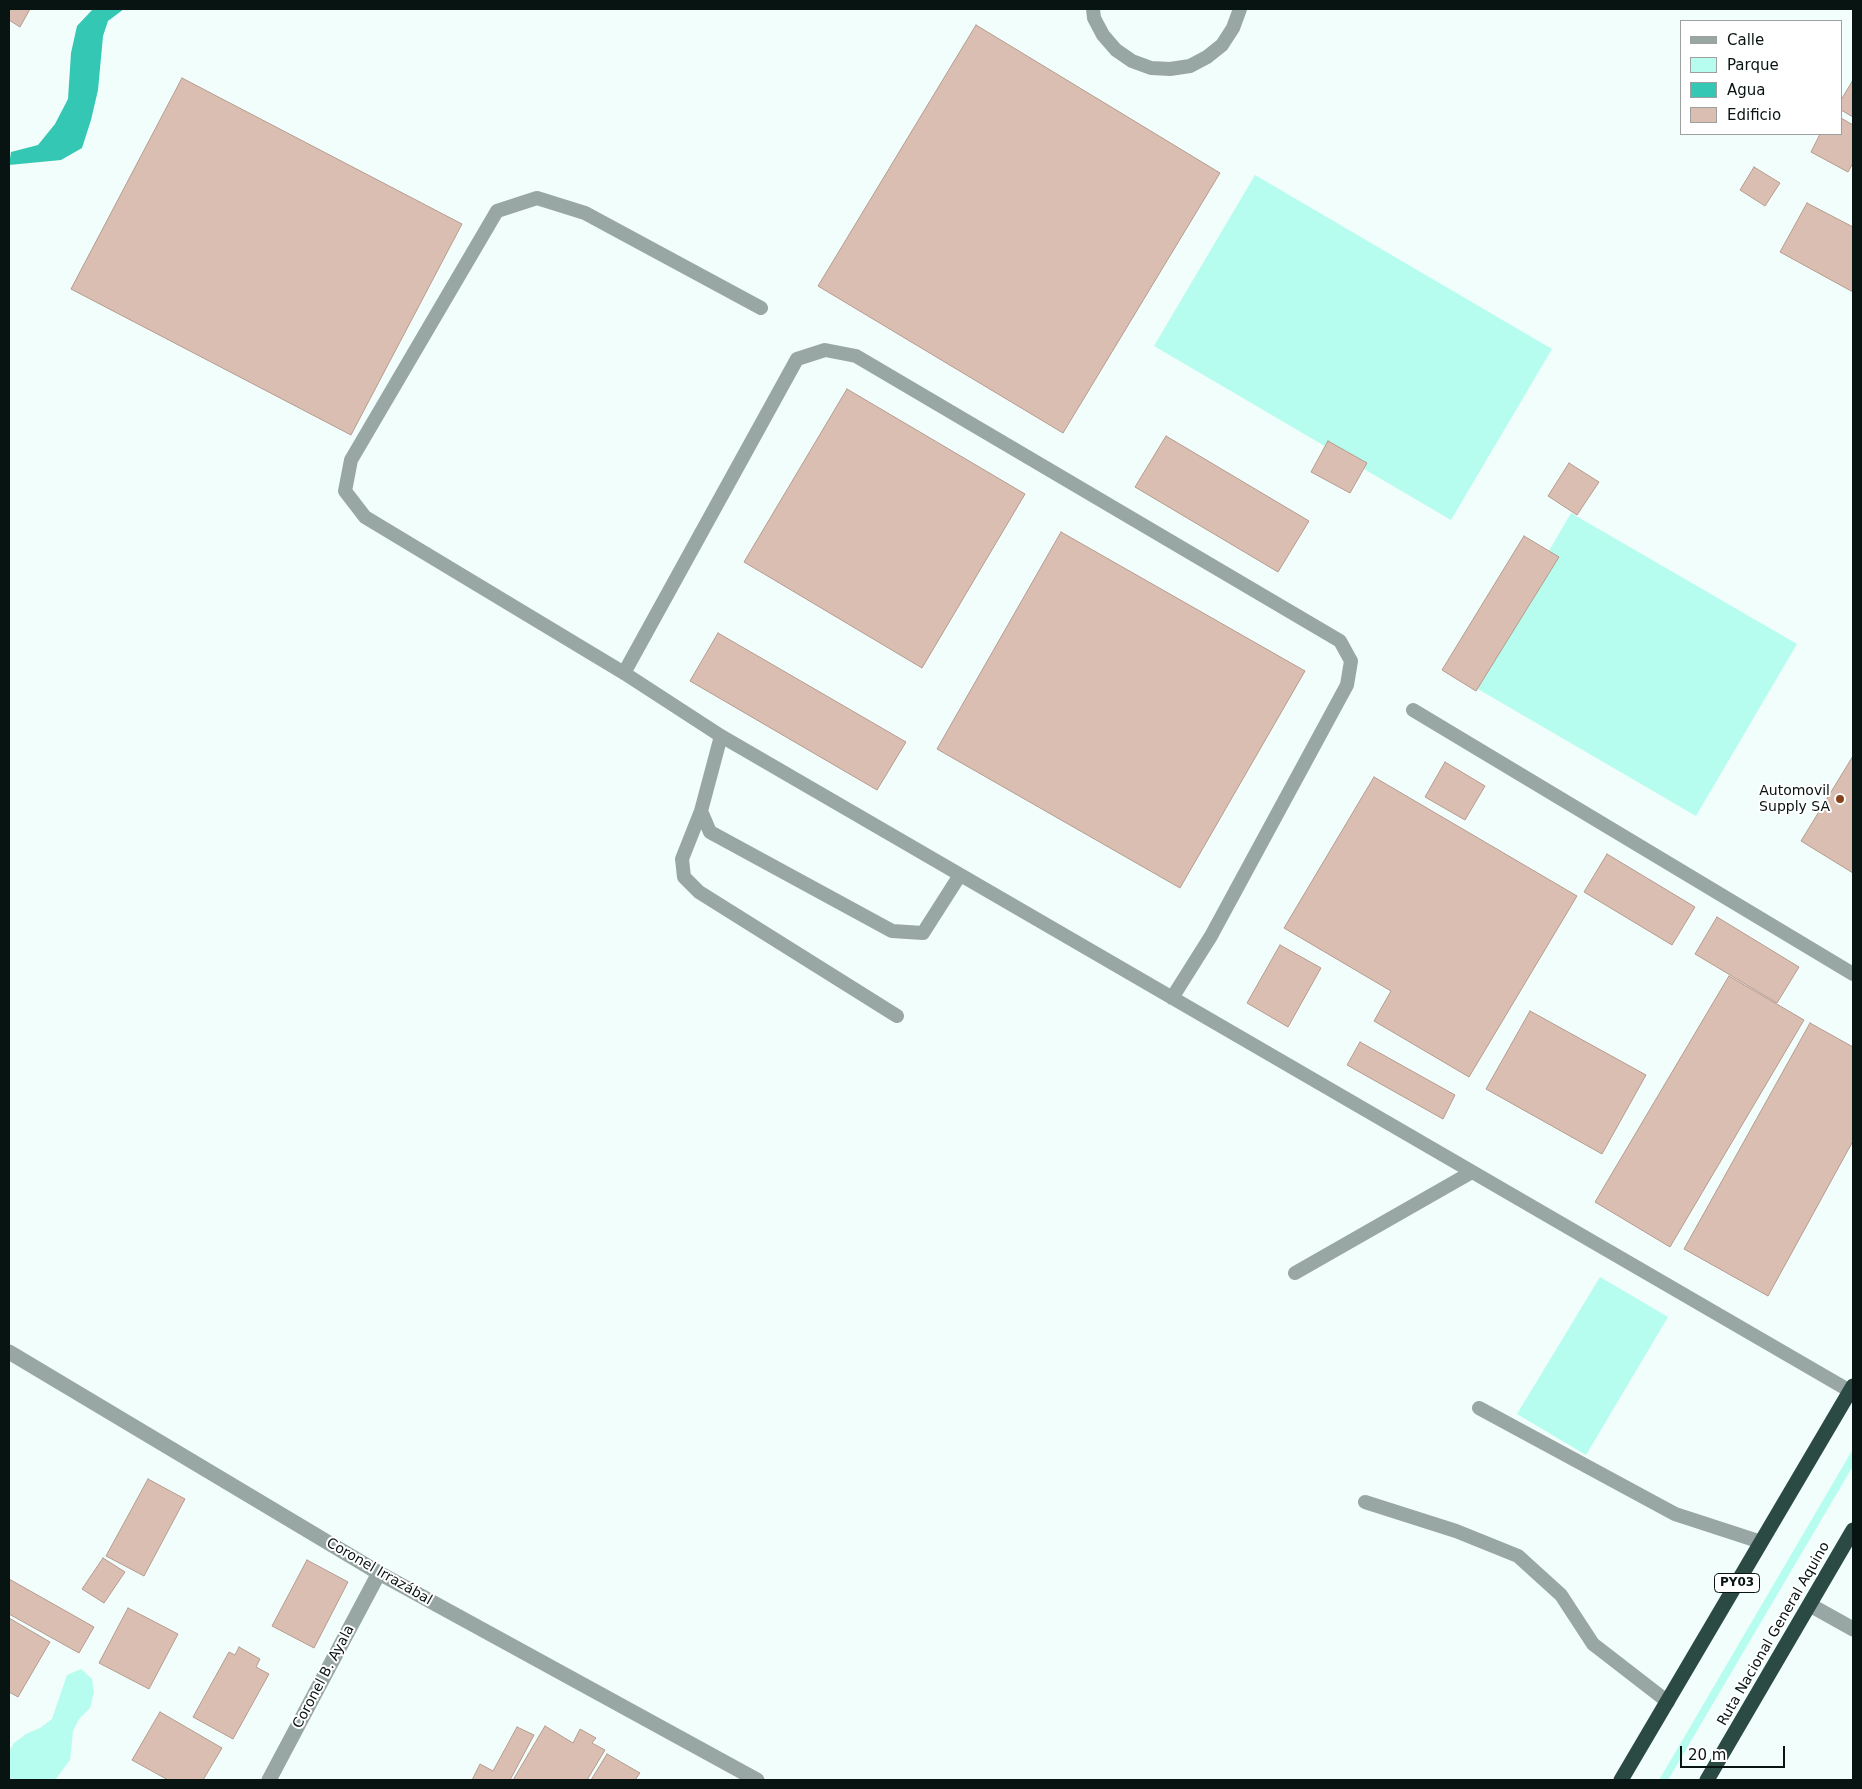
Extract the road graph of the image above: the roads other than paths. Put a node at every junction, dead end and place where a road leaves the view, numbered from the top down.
1 (1092, 9) edge
2 (1240, 9) edge
3 (761, 308) dead end
4 (624, 673) junction
5 (1413, 710) dead end
6 (721, 736) junction
7 (701, 811) junction
8 (960, 875) junction
9 (1853, 974) edge
10 (1172, 998) junction
11 (897, 1016) dead end
12 (1472, 1172) junction
13 (1295, 1273) dead end
14 (9, 1352) edge
15 (1852, 1388) edge
16 (1479, 1408) dead end
17 (1365, 1502) dead end
18 (1853, 1530) edge
19 (1761, 1542) junction
20 (379, 1573) junction
21 (1810, 1605) junction
22 (1853, 1629) edge
23 (1668, 1702) junction
24 (269, 1780) edge
25 (757, 1780) edge
26 (1621, 1780) edge
27 (1708, 1780) edge

1 - 2 lane
3 - 4 lane
4 - 6 lane
4 - 10 lane
5 - 9 lane
6 - 7 lane
6 - 8 lane
7 - 8 lane
7 - 11 lane
8 - 10 lane
10 - 12 lane
12 - 13 lane
12 - 15 lane
14 - 20 street, Coronel Irrazábal
15 - 19 highway, PY03
16 - 19 lane
17 - 23 lane
18 - 21 highway, Ruta Nacional General Aquino
19 - 23 highway, PY03
20 - 24 street, Coronel B. Ayala
20 - 25 street, Coronel Irrazábal
21 - 22 street
21 - 27 highway, Ruta Nacional General Aquino
23 - 26 highway, PY03

